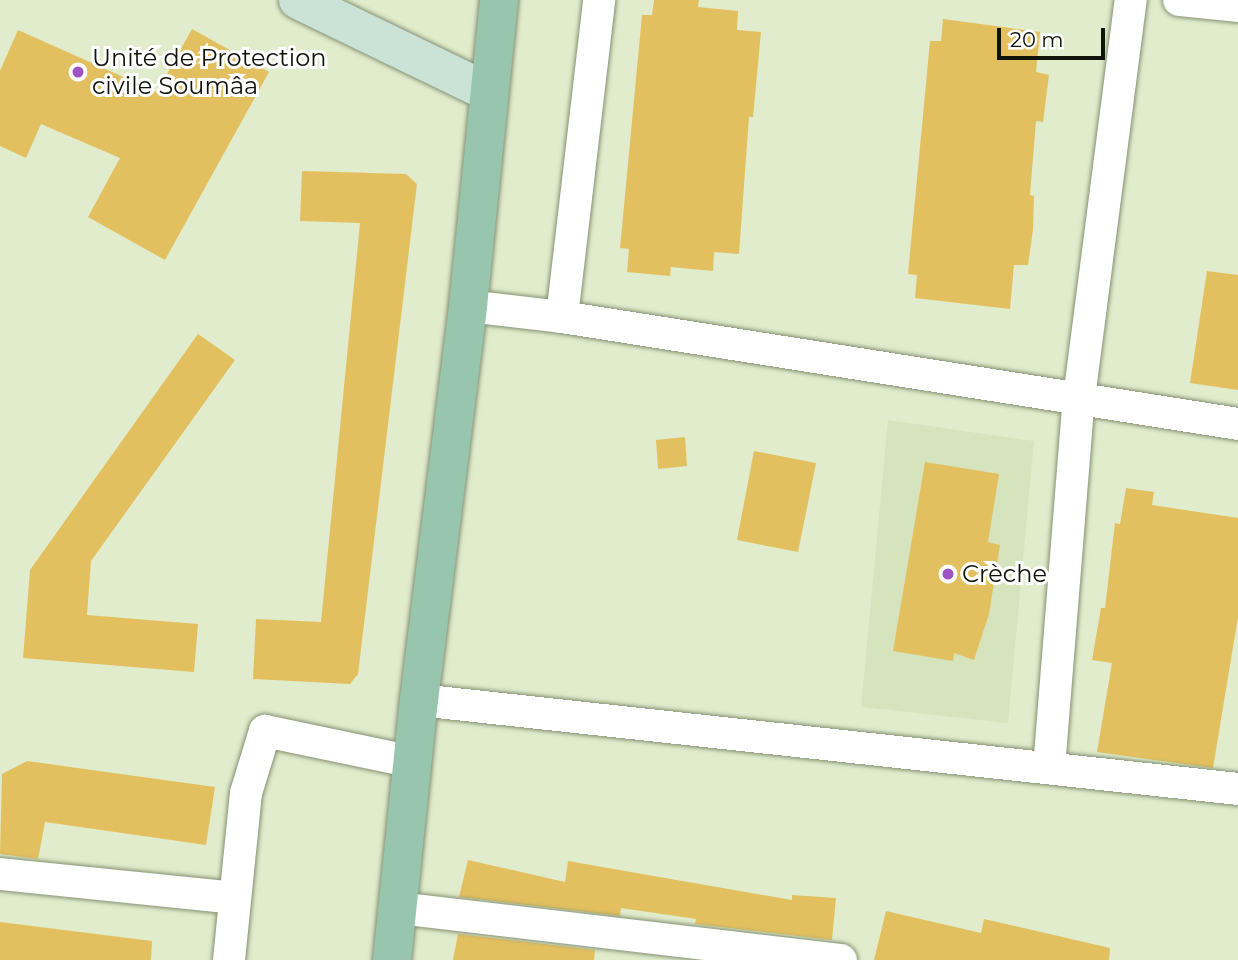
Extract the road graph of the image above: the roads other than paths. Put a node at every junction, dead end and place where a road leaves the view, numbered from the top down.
1 (298, 0) edge
2 (499, 0) edge
3 (599, 0) edge
4 (1130, 0) edge
5 (1179, 0) edge
6 (1238, 6) edge
7 (488, 92) junction
8 (467, 306) junction
9 (562, 317) junction
10 (1079, 398) junction
11 (1238, 424) edge
12 (418, 699) junction
13 (413, 762) junction
14 (1049, 768) junction
15 (1238, 789) edge
16 (0, 874) edge
17 (235, 898) junction
18 (398, 908) junction
19 (229, 960) edge
20 (392, 960) edge
21 (841, 960) edge

1 - 7 main road
2 - 7 main road
3 - 9 street
4 - 10 street
5 - 6 street
7 - 8 main road
8 - 9 street
8 - 12 main road
9 - 10 street
10 - 11 street
10 - 14 street
12 - 13 main road
12 - 14 street
13 - 17 street
13 - 18 main road
14 - 15 street
16 - 17 street
17 - 19 street
18 - 20 main road
18 - 21 street

